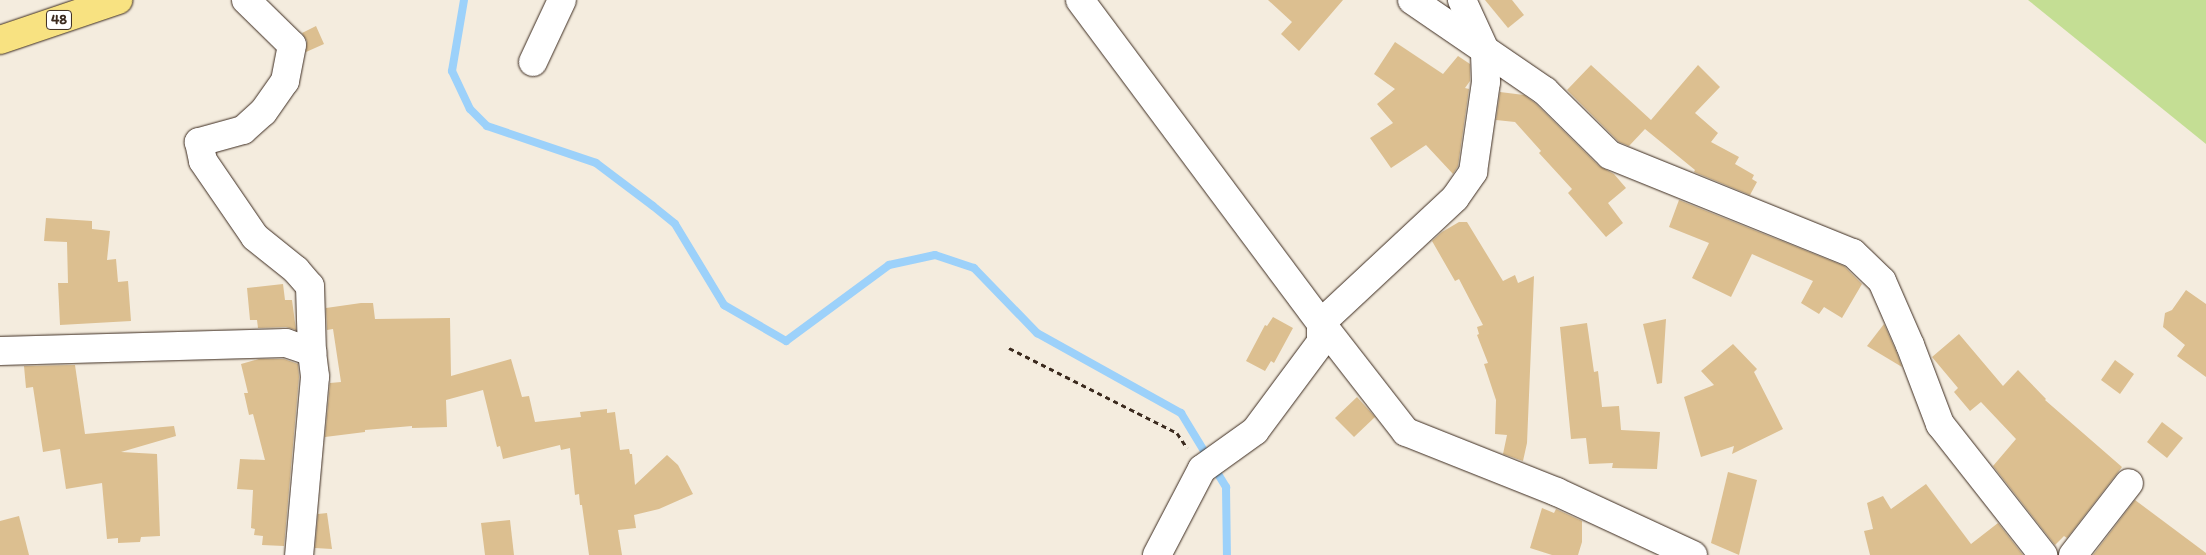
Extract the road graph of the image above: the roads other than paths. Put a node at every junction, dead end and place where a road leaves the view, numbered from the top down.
1 (118, 0) edge
2 (246, 0) edge
3 (562, 0) edge
4 (1080, 0) edge
5 (1412, 0) edge
6 (1462, 0) edge
7 (0, 40) edge
8 (1485, 50) junction
9 (532, 62) dead end
10 (1321, 324) junction
11 (0, 350) edge
12 (312, 352) junction
13 (2129, 483) dead end
14 (299, 555) edge
15 (1156, 555) edge
16 (1693, 555) edge
17 (2044, 555) edge
18 (2074, 555) edge

1 - 7 main road, 48
2 - 12 street
3 - 9 street
4 - 10 street
5 - 8 street
6 - 8 street
8 - 10 street
8 - 17 street
10 - 15 street
10 - 16 street
11 - 12 street
12 - 14 street
13 - 18 street

